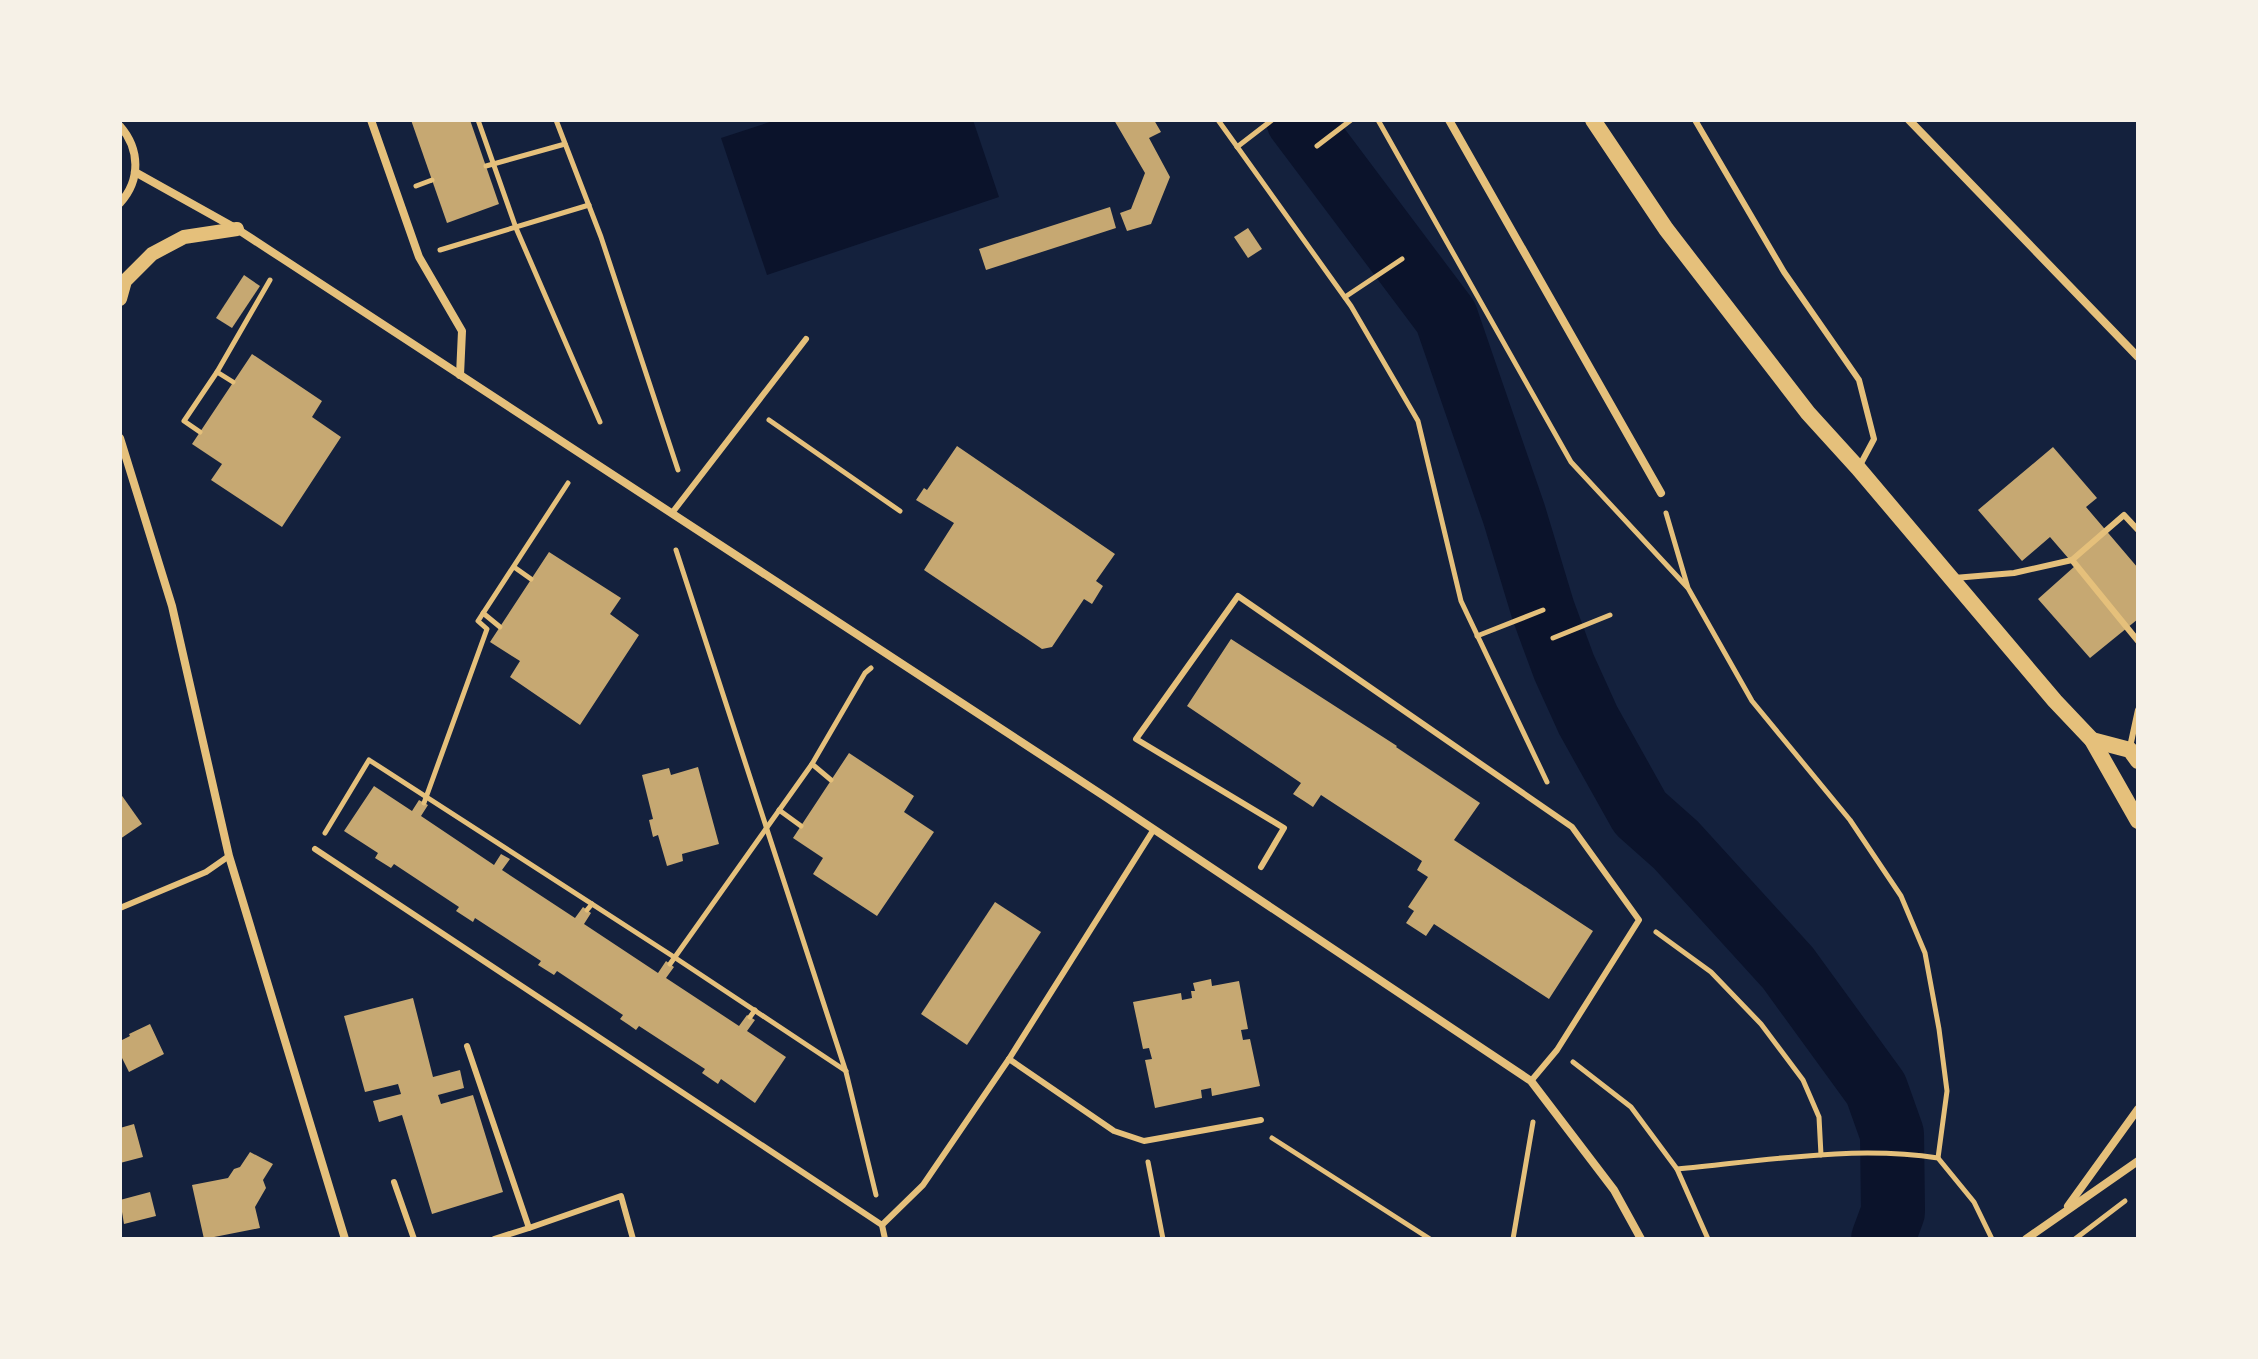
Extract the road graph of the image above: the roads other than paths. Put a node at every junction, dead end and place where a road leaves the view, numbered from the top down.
1 (371, 120) edge
2 (1449, 120) edge
3 (1593, 120) edge
4 (1695, 120) edge
5 (1909, 120) edge
6 (120, 126) edge
7 (135, 172) junction
8 (120, 203) edge
9 (237, 229) junction
10 (120, 299) edge
11 (806, 339) dead end
12 (2138, 357) edge
13 (460, 375) junction
14 (120, 438) edge
15 (1858, 468) junction
16 (1661, 493) road end
17 (672, 513) junction
18 (2138, 530) edge
19 (2072, 560) junction
20 (1952, 578) junction
21 (2138, 641) edge
22 (2138, 710) edge
23 (2092, 740) junction
24 (2134, 756) edge
25 (2138, 821) edge
26 (1154, 829) junction
27 (315, 849) road end
28 (229, 856) junction
29 (1261, 867) dead end
30 (120, 908) edge
31 (467, 1046) dead end
32 (1009, 1059) junction
33 (1531, 1081) junction
34 (2138, 1109) edge
35 (1261, 1120) road end
36 (2138, 1161) edge
37 (394, 1182) dead end
38 (2065, 1210) junction
39 (882, 1225) junction
40 (529, 1228) junction
41 (345, 1239) edge
42 (414, 1239) edge
43 (494, 1239) edge
44 (633, 1239) edge
45 (885, 1239) edge
46 (1641, 1239) edge
47 (2026, 1239) edge

1 - 13 street
2 - 16 street
3 - 15 main road
4 - 15 lane
5 - 12 street
6 - 7 street
7 - 8 street
7 - 9 street
9 - 10 street
9 - 13 street
11 - 17 lane
13 - 17 street
14 - 28 street
15 - 20 main road
17 - 26 street
18 - 19 lane
19 - 20 lane
19 - 21 lane
20 - 23 main road
22 - 24 lane
23 - 24 main road
23 - 25 main road
26 - 32 lane
26 - 33 street
27 - 39 lane
28 - 30 lane
28 - 41 street
29 - 33 lane
31 - 40 lane
32 - 35 lane
32 - 39 lane
33 - 46 street
34 - 38 street
36 - 38 street
37 - 42 lane
38 - 47 street
39 - 45 lane
40 - 43 lane
40 - 44 lane

